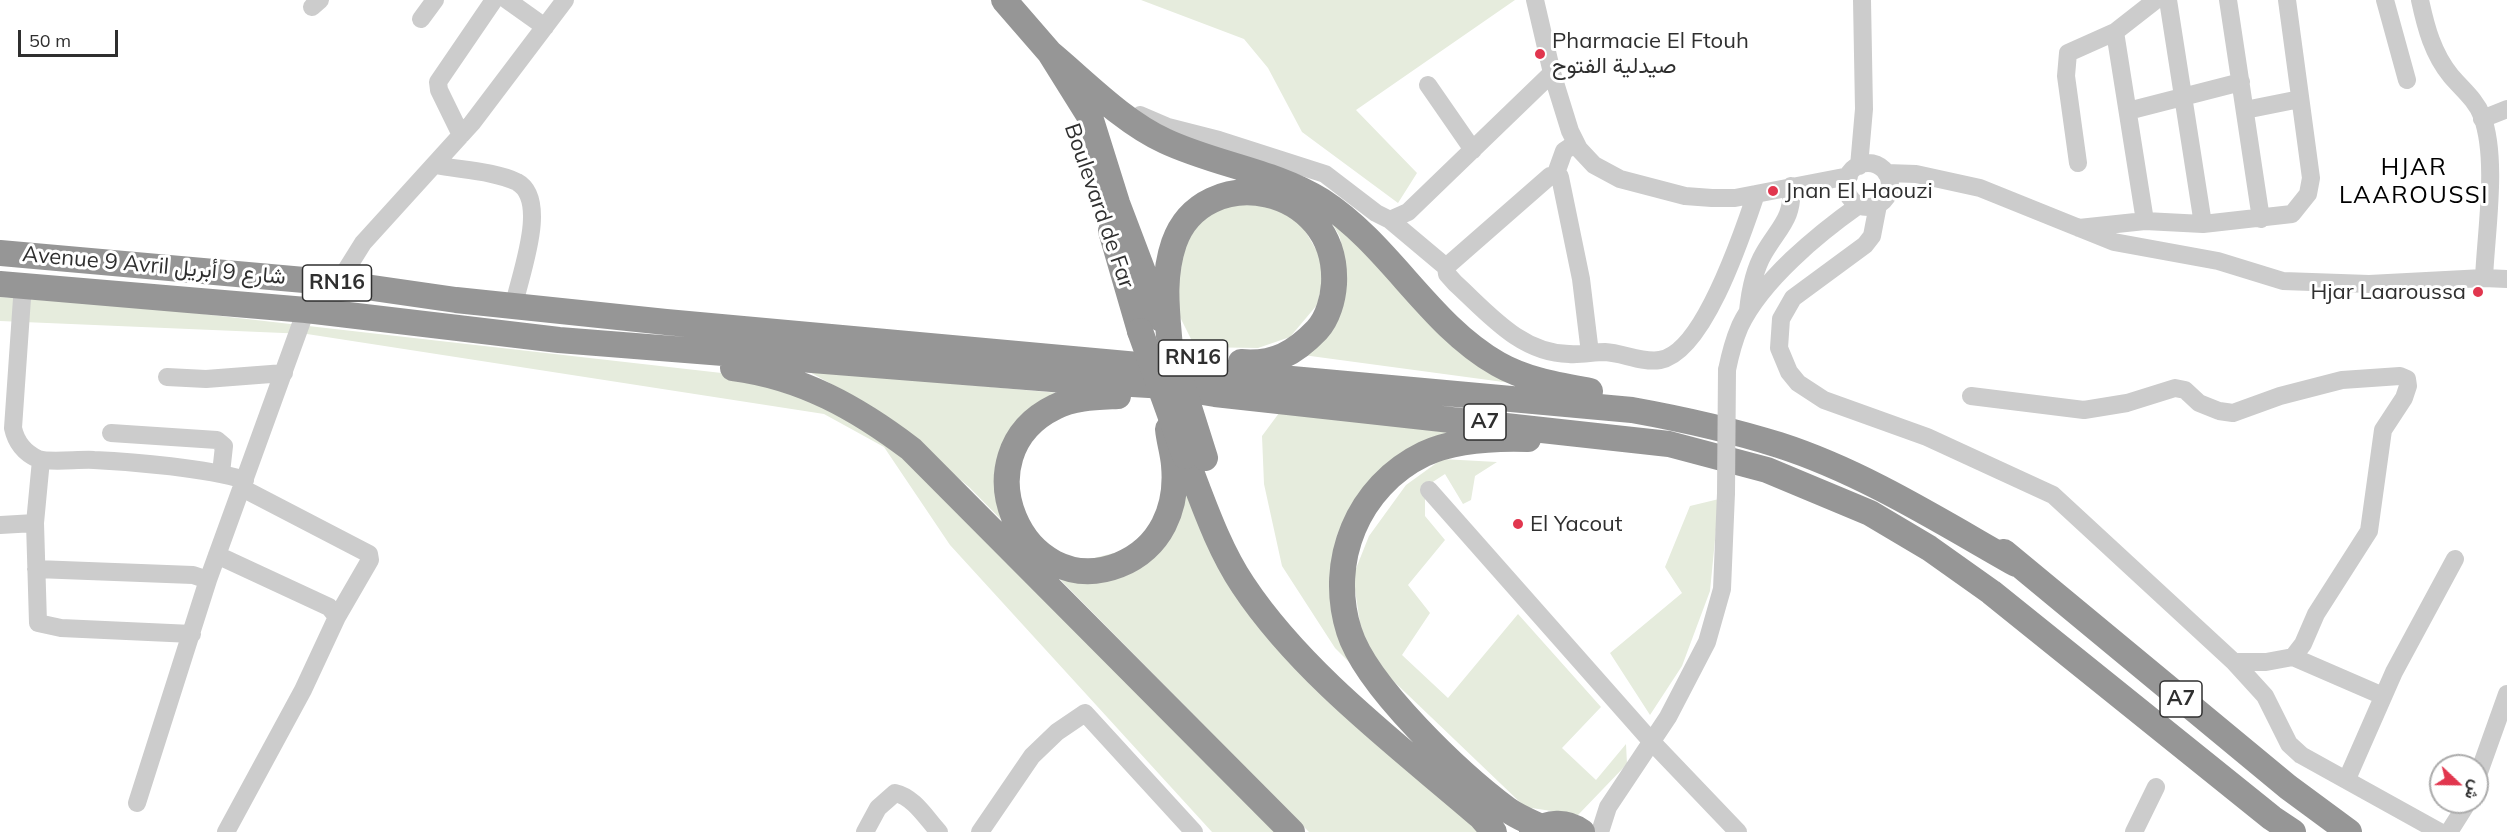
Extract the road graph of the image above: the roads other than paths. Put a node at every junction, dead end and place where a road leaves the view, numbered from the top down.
1 (435, 0) edge
2 (494, 0) edge
3 (507, 0) edge
4 (565, 0) edge
5 (984, 0) edge
6 (1004, 0) edge
7 (1535, 0) edge
8 (1862, 0) edge
9 (2156, 0) edge
10 (2168, 0) edge
11 (2228, 0) edge
12 (2287, 0) edge
13 (2385, 0) edge
14 (2420, 0) edge
15 (421, 19) dead end
16 (545, 27) junction
17 (2115, 32) junction
18 (1050, 53) junction
19 (1552, 73) junction
20 (2407, 80) dead end
21 (2241, 82) junction
22 (1089, 85) junction
23 (1428, 85) dead end
24 (2183, 98) junction
25 (2300, 99) junction
26 (2507, 109) edge
27 (2246, 110) junction
28 (2127, 111) junction
29 (2482, 119) junction
30 (461, 135) junction
31 (1576, 143) junction
32 (1473, 150) junction
33 (2078, 163) dead end
34 (435, 165) junction
35 (1555, 176) junction
36 (1798, 185) junction
37 (1866, 187) junction
38 (1756, 194) junction
39 (2261, 219) junction
40 (1390, 220) junction
41 (2145, 221) junction
42 (2203, 224) junction
43 (2079, 228) junction
44 (0, 253) edge
45 (1446, 267) junction
46 (2484, 278) junction
47 (2507, 279) edge
48 (338, 283) junction
49 (11, 284) edge
50 (514, 304) junction
51 (306, 310) junction
52 (1747, 314) junction
53 (666, 322) junction
54 (1150, 323) junction
55 (559, 340) junction
56 (1170, 347) junction
57 (1590, 352) junction
58 (284, 373) junction
59 (167, 377) dead end
60 (1215, 394) junction
61 (1971, 396) dead end
62 (1166, 401) junction
63 (111, 433) dead end
64 (1195, 457) junction
65 (41, 460) junction
66 (221, 473) junction
67 (244, 484) junction
68 (1429, 490) dead end
69 (35, 523) junction
70 (0, 525) edge
71 (217, 555) junction
72 (2455, 559) dead end
73 (2016, 564) junction
74 (36, 569) junction
75 (208, 580) junction
76 (1991, 592) junction
77 (337, 617) junction
78 (192, 634) junction
79 (2294, 657) junction
80 (2234, 662) junction
81 (2507, 694) edge
82 (2383, 696) junction
83 (1651, 741) junction
84 (2486, 754) edge
85 (2347, 779) junction
86 (2156, 787) dead end
87 (137, 803) dead end
88 (1508, 810) junction
89 (2460, 814) edge
90 (1536, 829) edge
91 (1586, 831) edge
92 (226, 832) edge
93 (865, 832) edge
94 (939, 832) edge
95 (980, 832) edge
96 (1194, 832) edge
97 (1292, 832) edge
98 (1494, 832) edge
99 (1738, 832) edge
100 (2134, 832) edge
101 (2294, 832) edge
102 (2349, 832) edge
103 (2440, 832) edge
104 (2449, 832) edge

1 - 15 street
2 - 30 street
3 - 16 street
4 - 16 street
5 - 54 highway, Boulevard de Far
6 - 18 highway, Boulevard de Far
7 - 19 street
8 - 37 street
9 - 17 street
10 - 24 street
11 - 21 street
12 - 25 street
13 - 20 street
14 - 29 street
16 - 30 street
17 - 28 street
17 - 33 street
18 - 22 highway
18 - 54 highway, Boulevard de Far
19 - 31 street
19 - 32 street
21 - 24 street
21 - 27 street
22 - 40 street
22 - 73 highway
23 - 32 street
24 - 28 street
24 - 42 street
25 - 27 street
25 - 39 street
26 - 29 street
27 - 39 street
28 - 41 street
29 - 46 street
30 - 34 street
31 - 35 street
31 - 38 street
32 - 40 street
34 - 48 street
34 - 50 street
35 - 45 street
35 - 57 street
36 - 37 street
36 - 38 street
36 - 52 street
37 - 43 street
37 - 52 street
37 - 80 street
38 - 57 street
39 - 42 street
40 - 45 street
41 - 42 street
41 - 43 street
43 - 46 street
44 - 48 highway, Avenue 9 Avril شارع 9 أبريل / RN16
45 - 57 street
46 - 47 street
48 - 50 highway, Avenue 9 Avril شارع 9 أبريل / RN16
49 - 51 highway, Avenue 9 Avril شارع 9 أبريل / RN16
49 - 65 street
50 - 53 highway, Avenue 9 Avril شارع 9 أبريل / RN16
51 - 55 highway, Avenue 9 Avril شارع 9 أبريل / RN16
51 - 58 street
52 - 83 street, bridge
53 - 56 highway, RN16
53 - 73 highway, A7
54 - 56 highway
54 - 62 highway, RN16, bridge
55 - 60 highway, A7
55 - 97 highway, RN16
56 - 64 highway, RN16, bridge
58 - 59 street
58 - 67 street
60 - 62 highway
60 - 76 highway, A7
61 - 79 street
62 - 64 highway, RN16, bridge
63 - 66 street
64 - 88 highway, RN16
64 - 98 highway, RN16
65 - 66 street
65 - 69 street
66 - 67 street
67 - 71 street
67 - 77 street
68 - 83 street
69 - 70 street
69 - 74 street
71 - 75 street
71 - 77 street
72 - 82 street
73 - 102 highway, A7
74 - 75 street
74 - 78 street
75 - 78 street
76 - 88 highway
76 - 101 highway, A7
77 - 92 street
78 - 87 street
79 - 80 street
79 - 82 street
80 - 85 street
81 - 84 street
82 - 85 street
83 - 91 street
83 - 99 street
85 - 103 street
86 - 100 street
88 - 90 highway, RN16
89 - 104 street
90 - 91 highway, RN16
93 - 94 street
95 - 96 street

